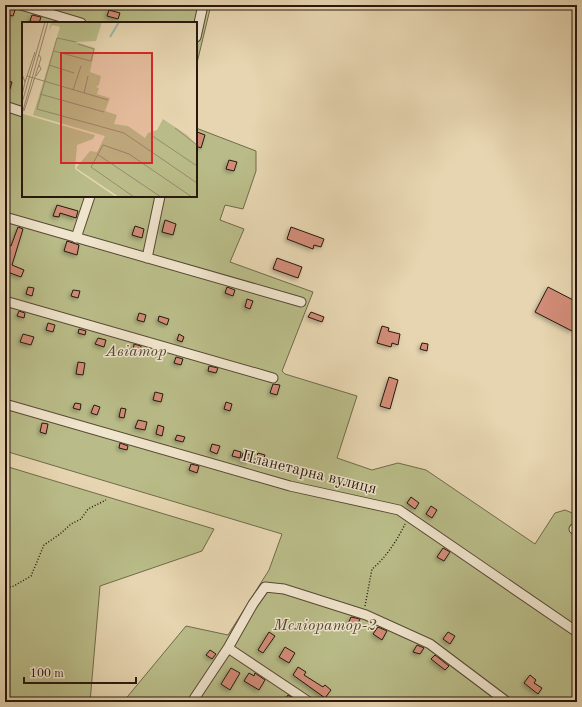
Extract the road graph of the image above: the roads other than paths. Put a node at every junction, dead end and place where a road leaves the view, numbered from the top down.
1 (21, 5) edge
2 (203, 5) edge
3 (78, 22) edge
4 (197, 32) edge
5 (5, 106) edge
6 (22, 112) edge
7 (90, 197) edge
8 (160, 197) edge
9 (5, 217) edge
10 (76, 238) junction
11 (147, 258) junction
12 (5, 301) edge
13 (302, 302) dead end
14 (274, 378) dead end
15 (5, 404) edge
16 (577, 632) edge
17 (228, 648) junction
18 (192, 702) edge
19 (309, 702) edge
20 (507, 702) edge

1 - 3 street
2 - 4 street
5 - 6 street
7 - 10 street
8 - 11 street
9 - 10 street
10 - 11 street
11 - 13 street
12 - 14 street
15 - 16 street, Планетарна вулиця
17 - 18 street
17 - 19 street
17 - 20 street

